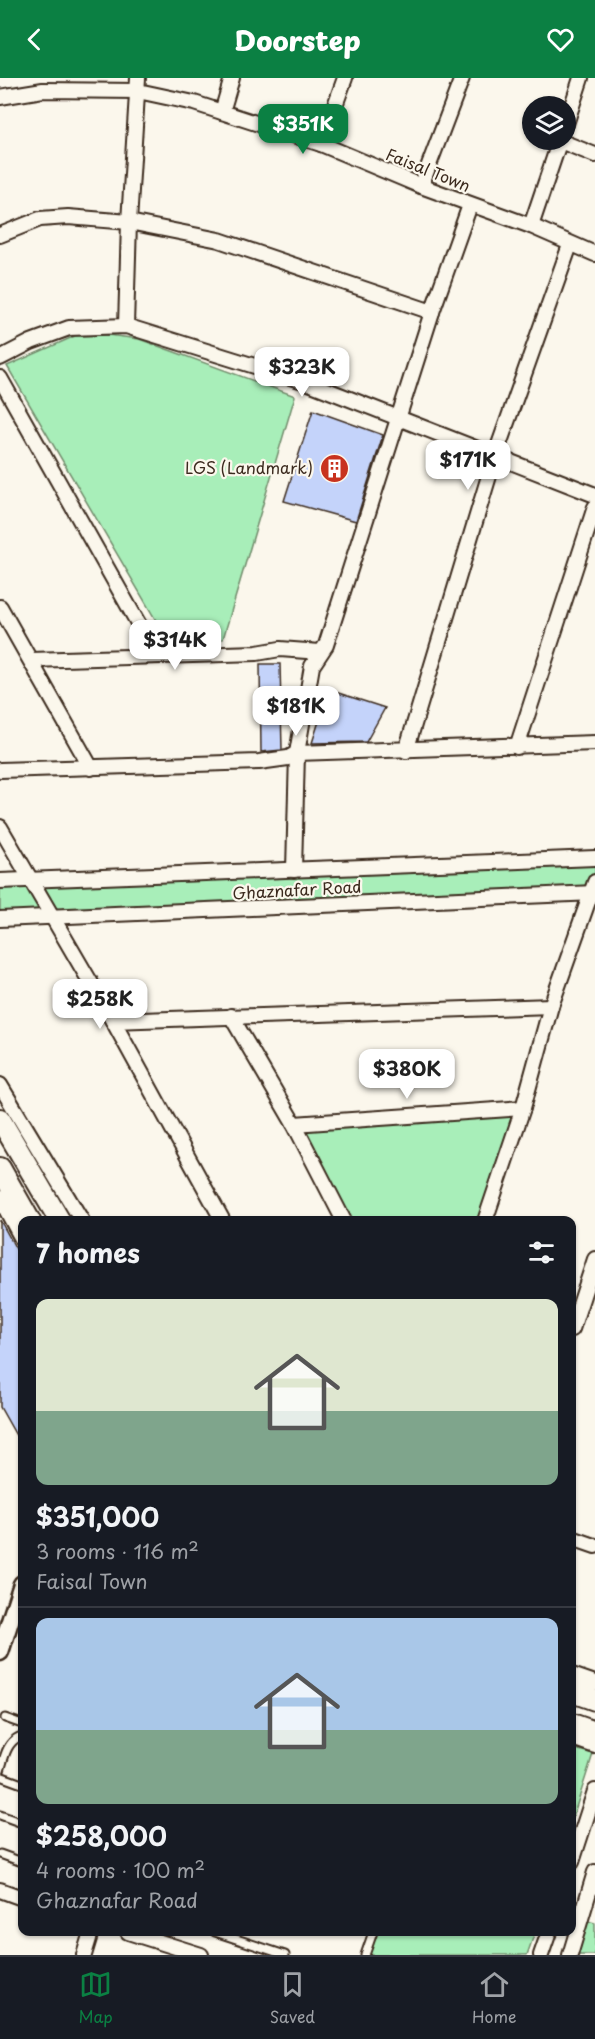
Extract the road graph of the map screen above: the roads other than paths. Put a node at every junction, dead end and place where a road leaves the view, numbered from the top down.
1 (232, 78) edge
2 (345, 78) edge
3 (462, 78) edge
4 (581, 78) edge
5 (42, 84) edge
6 (138, 84) edge
7 (575, 96) edge
8 (0, 97) edge
9 (222, 112) junction
10 (321, 144) junction
11 (576, 147) edge
12 (557, 150) edge
13 (595, 155) edge
14 (421, 186) junction
15 (470, 205) junction
16 (129, 222) junction
17 (531, 226) junction
18 (0, 235) edge
19 (570, 245) junction
20 (595, 254) edge
21 (432, 312) junction
22 (126, 326) junction
23 (0, 358) edge
24 (0, 378) edge
25 (399, 418) junction
26 (495, 456) junction
27 (595, 495) edge
28 (595, 507) edge
29 (0, 607) edge
30 (320, 652) junction
31 (156, 655) junction
32 (32, 660) junction
33 (595, 743) edge
34 (518, 747) junction
35 (406, 751) junction
36 (297, 753) junction
37 (91, 768) junction
38 (0, 770) edge
39 (0, 827) edge
40 (595, 858) edge
41 (294, 870) junction
42 (30, 880) junction
43 (0, 881) edge
44 (594, 889) edge
45 (51, 917) junction
46 (0, 919) edge
47 (551, 1006) junction
48 (231, 1017) junction
49 (113, 1021) junction
50 (0, 1085) edge
51 (523, 1108) junction
52 (0, 1119) edge
53 (294, 1124) junction
54 (0, 1168) edge
55 (4, 1200) edge
56 (24, 1216) edge
57 (57, 1216) edge
58 (79, 1216) edge
59 (220, 1216) edge
60 (341, 1216) edge
61 (487, 1216) edge
62 (18, 1230) edge
63 (595, 1259) edge
64 (576, 1317) edge
65 (576, 1539) edge
66 (595, 1546) edge
67 (18, 1596) edge
68 (0, 1652) edge
69 (576, 1676) edge
70 (595, 1683) edge
71 (576, 1693) edge
72 (595, 1700) edge
73 (5, 1718) dead end
74 (18, 1723) edge
75 (576, 1725) edge
76 (595, 1732) edge
77 (18, 1738) edge
78 (576, 1739) edge
79 (595, 1746) edge
80 (0, 1772) edge
81 (0, 1776) edge
82 (18, 1783) edge
83 (595, 1791) edge
84 (0, 1815) edge
85 (18, 1822) edge
86 (576, 1850) edge
87 (0, 1854) edge
88 (18, 1861) edge
89 (595, 1872) edge
90 (0, 1890) edge
91 (18, 1897) edge
92 (588, 1921) edge
93 (90, 1936) edge
94 (141, 1936) edge
95 (227, 1936) edge
96 (371, 1936) edge
97 (548, 1936) edge
98 (84, 1955) edge
99 (201, 1955) edge
100 (285, 1955) edge
101 (365, 1955) edge
102 (541, 1955) edge
103 (570, 1955) edge

1 - 9 street
2 - 10 street
3 - 14 street
4 - 7 street
5 - 6 street, Faisal Town
5 - 8 street, Faisal Town
6 - 9 street, Faisal Town
6 - 16 street
9 - 10 street, Faisal Town
10 - 14 street, Faisal Town
11 - 13 street
12 - 17 street
14 - 15 street, Faisal Town
15 - 17 street, Faisal Town
15 - 21 street
16 - 18 street
16 - 21 street
16 - 22 street
17 - 19 street, Faisal Town
19 - 20 street, Faisal Town
19 - 26 street
21 - 25 street
22 - 23 street
22 - 25 street
24 - 31 street
25 - 26 street
25 - 30 street
26 - 27 street
26 - 35 street
28 - 34 street
29 - 32 street
30 - 31 street
30 - 36 street
31 - 32 street
32 - 37 street
33 - 34 street
34 - 35 street
35 - 36 street
36 - 37 street
36 - 41 street
37 - 38 street
39 - 42 street
40 - 41 street, Ghaznafar Road
41 - 42 street, Ghaznafar Road
42 - 43 street, Ghaznafar Road
42 - 45 street
44 - 45 street, Ghaznafar Road
44 - 47 street
45 - 46 street, Ghaznafar Road
45 - 49 street
47 - 48 street
47 - 51 street
48 - 49 street
48 - 53 street
49 - 59 street
50 - 58 street
51 - 53 street
51 - 61 street
52 - 57 main road
53 - 60 street
54 - 55 main road
55 - 56 main road
55 - 62 street
63 - 64 street
65 - 66 street
67 - 68 street
69 - 70 street
71 - 72 main road
73 - 74 lane
75 - 76 main road
77 - 80 lane
78 - 79 street
81 - 82 lane
83 - 86 street
84 - 85 lane
87 - 88 lane
89 - 92 street
90 - 91 street
92 - 103 street
93 - 98 street
94 - 99 street
95 - 100 lane
96 - 101 lane
97 - 102 street

